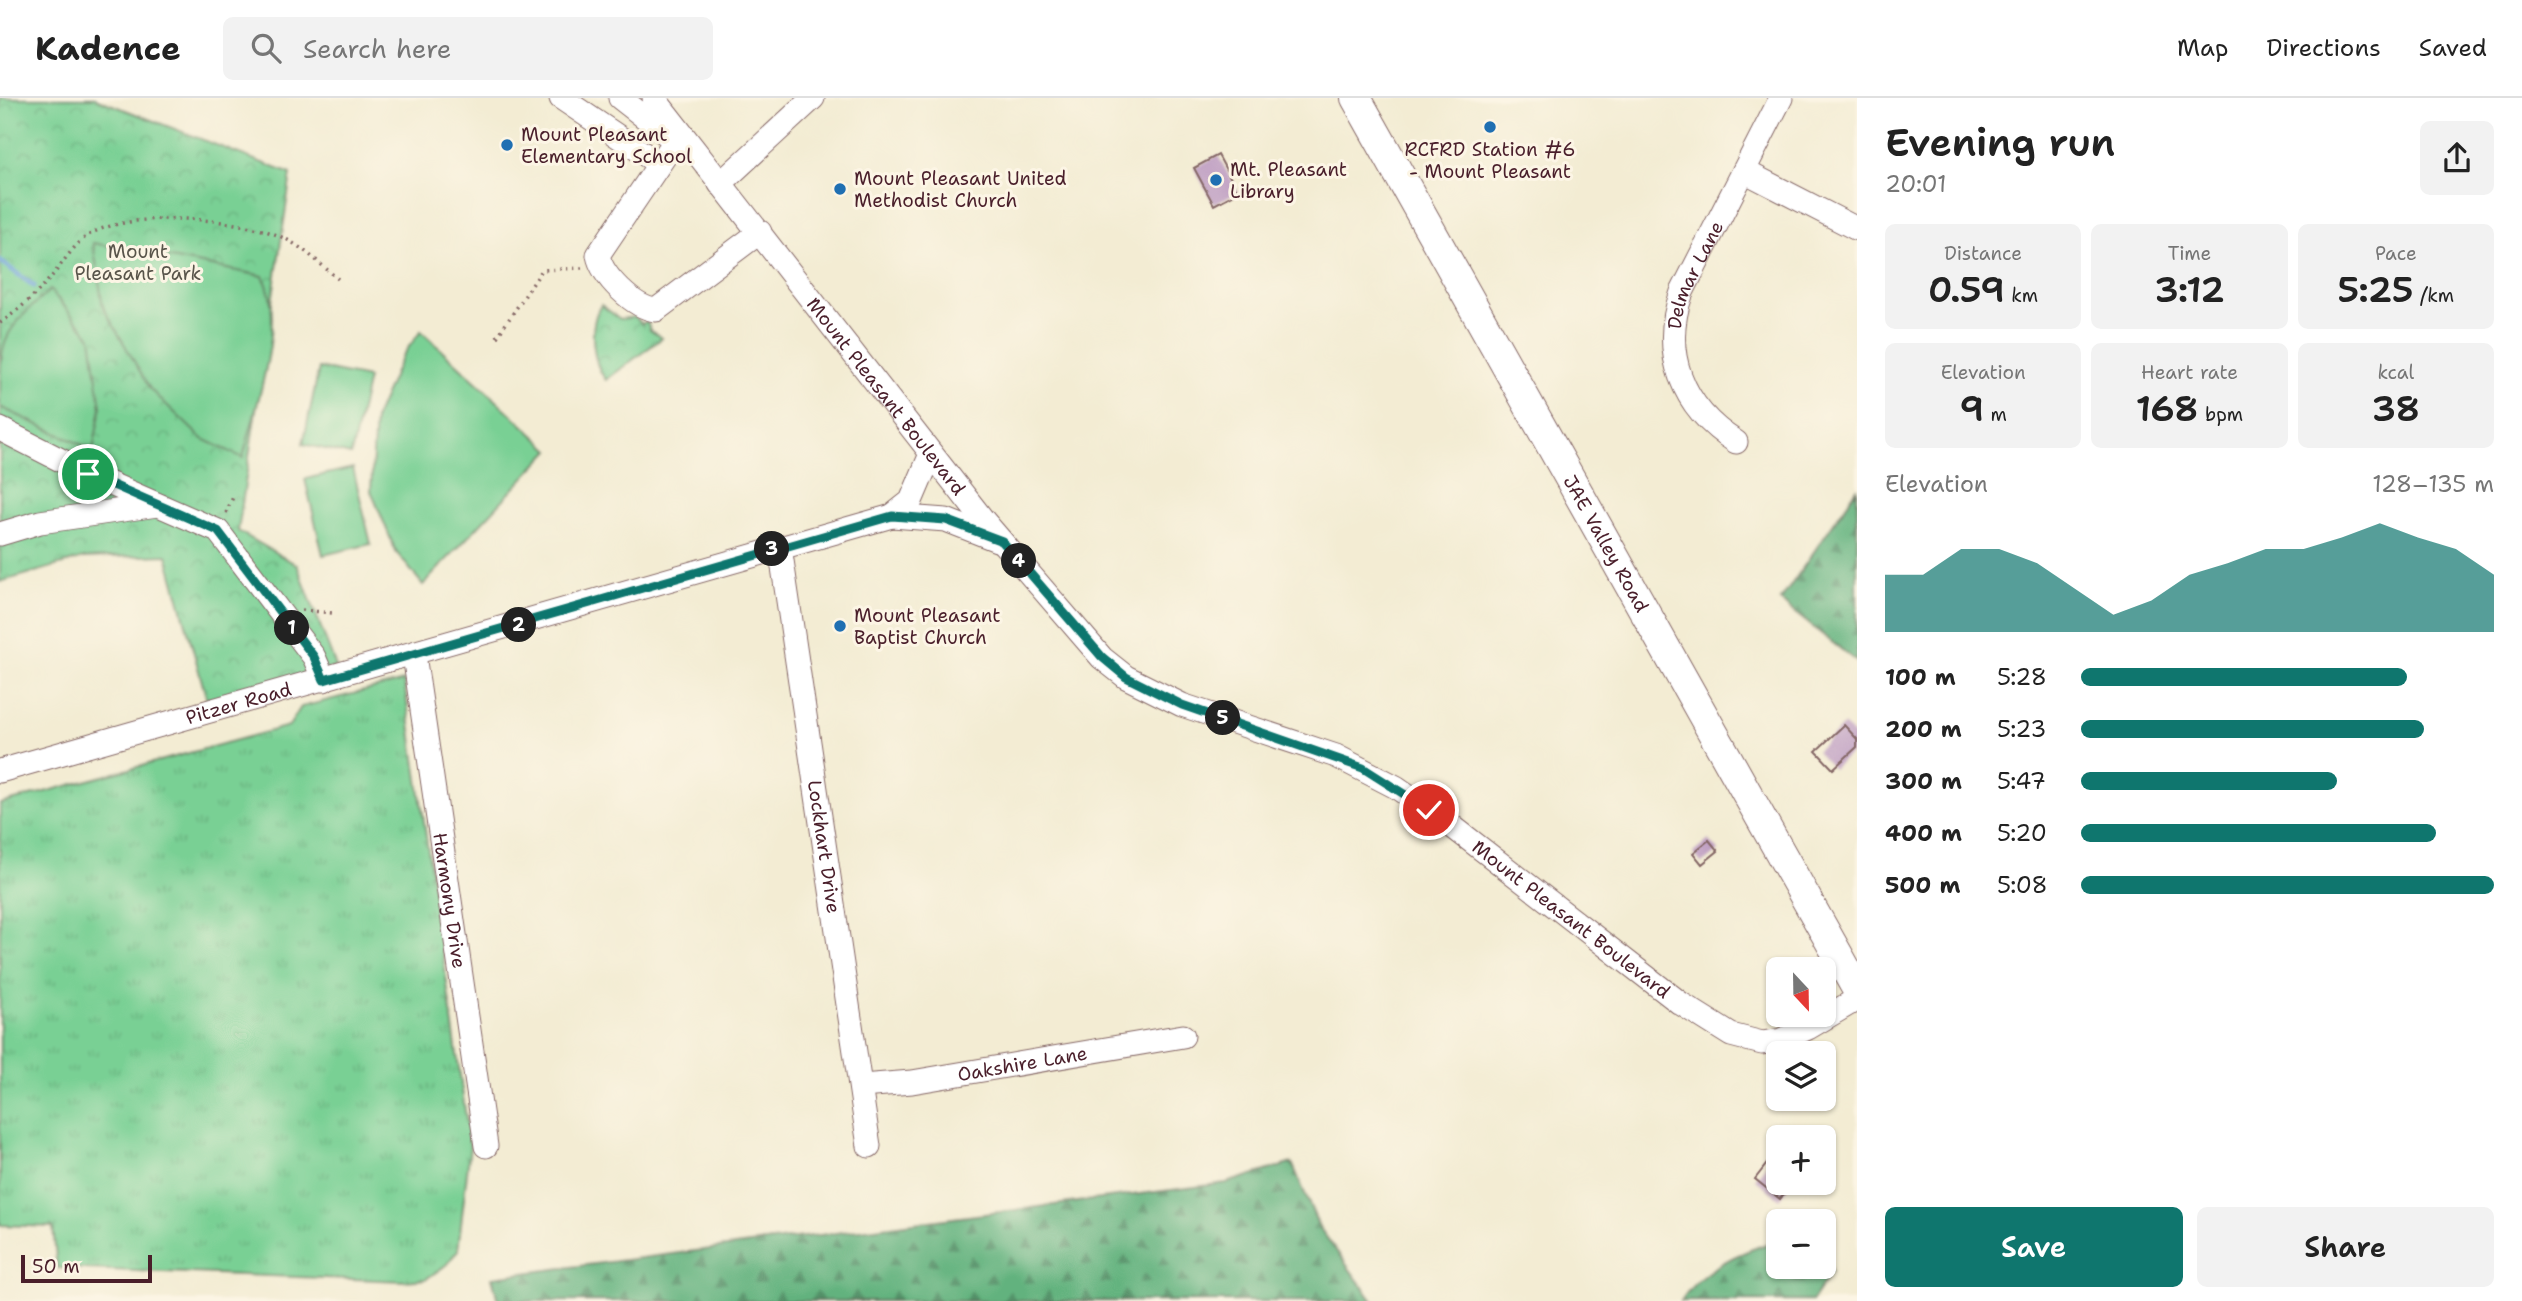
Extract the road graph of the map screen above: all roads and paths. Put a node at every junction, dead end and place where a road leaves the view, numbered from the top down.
1 (561, 98) edge
2 (620, 98) edge
3 (654, 98) edge
4 (813, 98) edge
5 (1356, 98) edge
6 (1781, 98) edge
7 (675, 141) junction
8 (659, 164) junction
9 (704, 166) junction
10 (1744, 171) junction
11 (720, 184) junction
12 (1857, 229) edge
13 (760, 232) junction
14 (600, 267) junction
15 (338, 279) dead end
16 (0, 323) edge
17 (497, 337) dead end
18 (0, 429) edge
19 (1736, 442) dead end
20 (931, 454) junction
21 (157, 505) junction
22 (892, 516) junction
23 (0, 534) edge
24 (1002, 541) junction
25 (780, 547) junction
26 (302, 610) dead end
27 (332, 613) dead end
28 (414, 655) junction
29 (324, 680) junction
30 (0, 771) edge
31 (1857, 989) edge
32 (1857, 999) edge
33 (1183, 1036) dead end
34 (861, 1086) junction
35 (486, 1146) dead end
36 (869, 1146) dead end

1 - 8 street
2 - 7 street
3 - 9 street, Mount Pleasant Boulevard
4 - 11 street
5 - 31 main road, JAE Valley Road
6 - 10 street, Delmar Lane
7 - 8 street
7 - 9 street
8 - 14 street
9 - 11 street, Mount Pleasant Boulevard
10 - 12 street
10 - 19 street, Delmar Lane
11 - 13 street, Mount Pleasant Boulevard
13 - 14 street
13 - 20 street, Mount Pleasant Boulevard
14 - 17 path
15 - 16 path
18 - 21 street
20 - 22 street
20 - 24 street, Mount Pleasant Boulevard
21 - 23 street
21 - 29 street
22 - 24 street, Pitzer Road
22 - 25 street, Pitzer Road
24 - 32 street, Mount Pleasant Boulevard
25 - 28 street, Pitzer Road
25 - 34 street, Lockhart Drive
26 - 27 path
28 - 29 street, Pitzer Road
28 - 35 street, Harmony Drive
29 - 30 street, Pitzer Road
33 - 34 street, Oakshire Lane
34 - 36 street, Lockhart Drive

